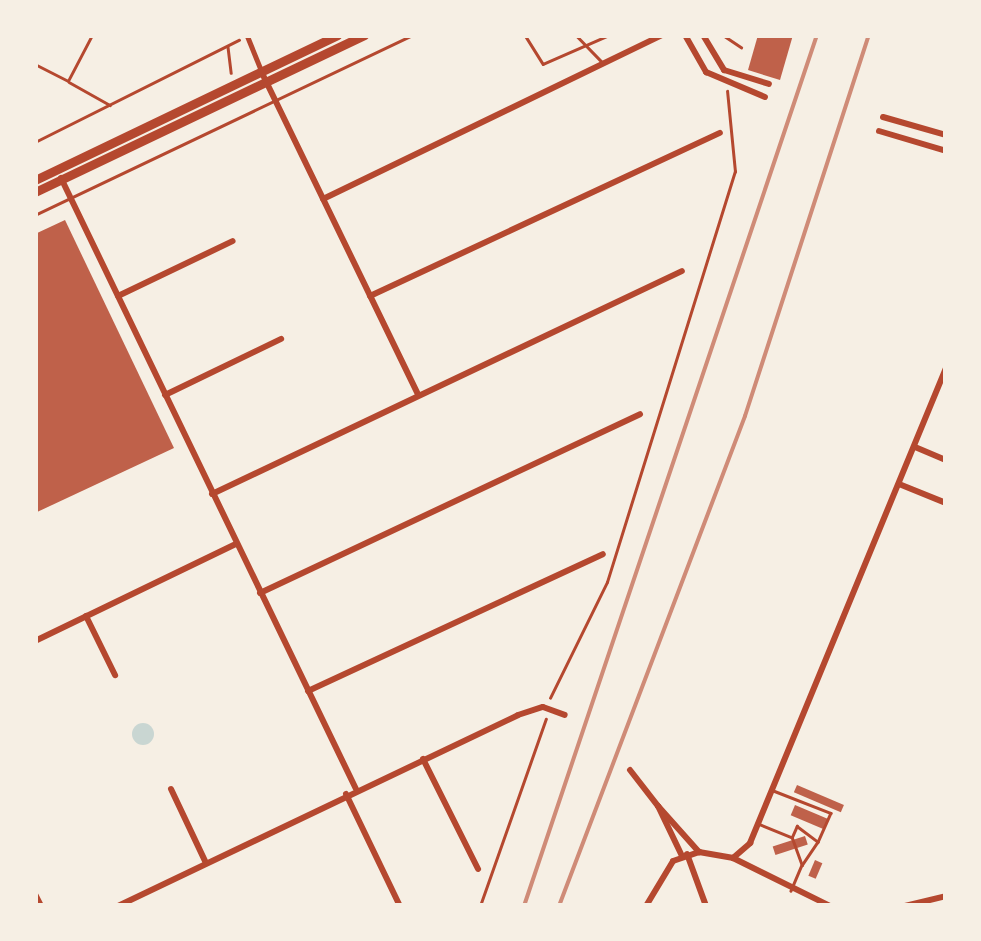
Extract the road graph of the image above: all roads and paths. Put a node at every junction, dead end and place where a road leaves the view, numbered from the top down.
1 (92, 35) edge
2 (336, 35) edge
3 (364, 35) edge
4 (412, 35) edge
5 (525, 35) edge
6 (535, 35) edge
7 (556, 35) edge
8 (576, 35) edge
9 (609, 35) edge
10 (662, 35) edge
11 (686, 35) edge
12 (703, 35) edge
13 (723, 35) edge
14 (247, 36) edge
15 (592, 43) junction
16 (228, 46) junction
17 (741, 48) dead end
18 (35, 64) edge
19 (602, 64) junction
20 (264, 77) junction
21 (68, 82) junction
22 (236, 83) junction
23 (768, 84) dead end
24 (725, 86) junction
25 (764, 97) dead end
26 (275, 100) junction
27 (111, 105) junction
28 (884, 117) dead end
29 (879, 131) dead end
30 (720, 133) dead end
31 (946, 135) edge
32 (35, 142) edge
33 (946, 151) edge
34 (60, 174) junction
35 (35, 180) edge
36 (35, 192) edge
37 (71, 198) junction
38 (323, 199) junction
39 (35, 215) edge
40 (233, 241) dead end
41 (682, 271) dead end
42 (118, 296) junction
43 (370, 296) junction
44 (282, 339) dead end
45 (946, 368) edge
46 (165, 395) junction
47 (418, 396) junction
48 (640, 414) dead end
49 (915, 447) junction
50 (946, 460) edge
51 (900, 484) junction
52 (212, 494) junction
53 (946, 503) edge
54 (236, 544) junction
55 (602, 554) dead end
56 (260, 594) junction
57 (86, 616) junction
58 (35, 641) edge
59 (115, 675) dead end
60 (308, 691) junction
61 (547, 708) junction
62 (565, 716) dead end
63 (424, 759) junction
64 (630, 770) dead end
65 (171, 789) dead end
66 (356, 790) junction
67 (772, 790) junction
68 (346, 794) junction
69 (658, 806) junction
70 (758, 824) junction
71 (792, 837) junction
72 (818, 842) junction
73 (699, 852) junction
74 (685, 855) junction
75 (733, 858) junction
76 (206, 863) junction
77 (802, 865) junction
78 (478, 869) dead end
79 (791, 891) junction
80 (35, 894) edge
81 (946, 896) edge
82 (41, 906) edge
83 (118, 906) edge
84 (400, 906) edge
85 (480, 906) edge
86 (646, 906) edge
87 (706, 906) edge
88 (830, 906) edge
89 (905, 906) edge

1 - 21 path
2 - 20 main road
3 - 20 main road
4 - 26 lane
5 - 15 lane
6 - 7 lane
8 - 15 lane
9 - 15 lane
10 - 19 street
11 - 24 street
12 - 23 street
13 - 17 lane
14 - 16 path
14 - 20 street
15 - 19 lane
16 - 22 path
16 - 27 path
18 - 21 path
19 - 38 street
20 - 22 main road
20 - 26 street
20 - 34 main road
21 - 27 path
22 - 34 main road
24 - 25 street
24 - 61 path
26 - 37 lane
26 - 38 street
27 - 32 path
28 - 31 street
29 - 33 street
30 - 43 street
34 - 35 main road
34 - 36 main road
34 - 37 street
37 - 39 lane
37 - 42 street
38 - 43 street
40 - 42 street
41 - 47 street
42 - 46 street
43 - 47 street
44 - 46 street
45 - 49 street
46 - 52 street
47 - 52 street
48 - 56 street
49 - 50 street
49 - 51 street
51 - 53 street
51 - 67 street
52 - 54 street
54 - 56 street
54 - 57 street
55 - 60 street
56 - 60 street
57 - 58 street
57 - 59 street
60 - 66 street
61 - 62 street
61 - 63 street
61 - 85 path
63 - 66 street
63 - 78 street
64 - 69 street
65 - 76 street
66 - 68 street
67 - 70 street
67 - 72 lane
68 - 76 street
68 - 84 street
69 - 73 street
69 - 74 street
70 - 71 lane
70 - 75 street
71 - 72 lane
71 - 77 lane
72 - 77 lane
73 - 74 street
73 - 75 street
74 - 86 street
74 - 87 street
75 - 79 street
76 - 83 street
77 - 79 lane
79 - 88 street
80 - 82 street
81 - 89 street

